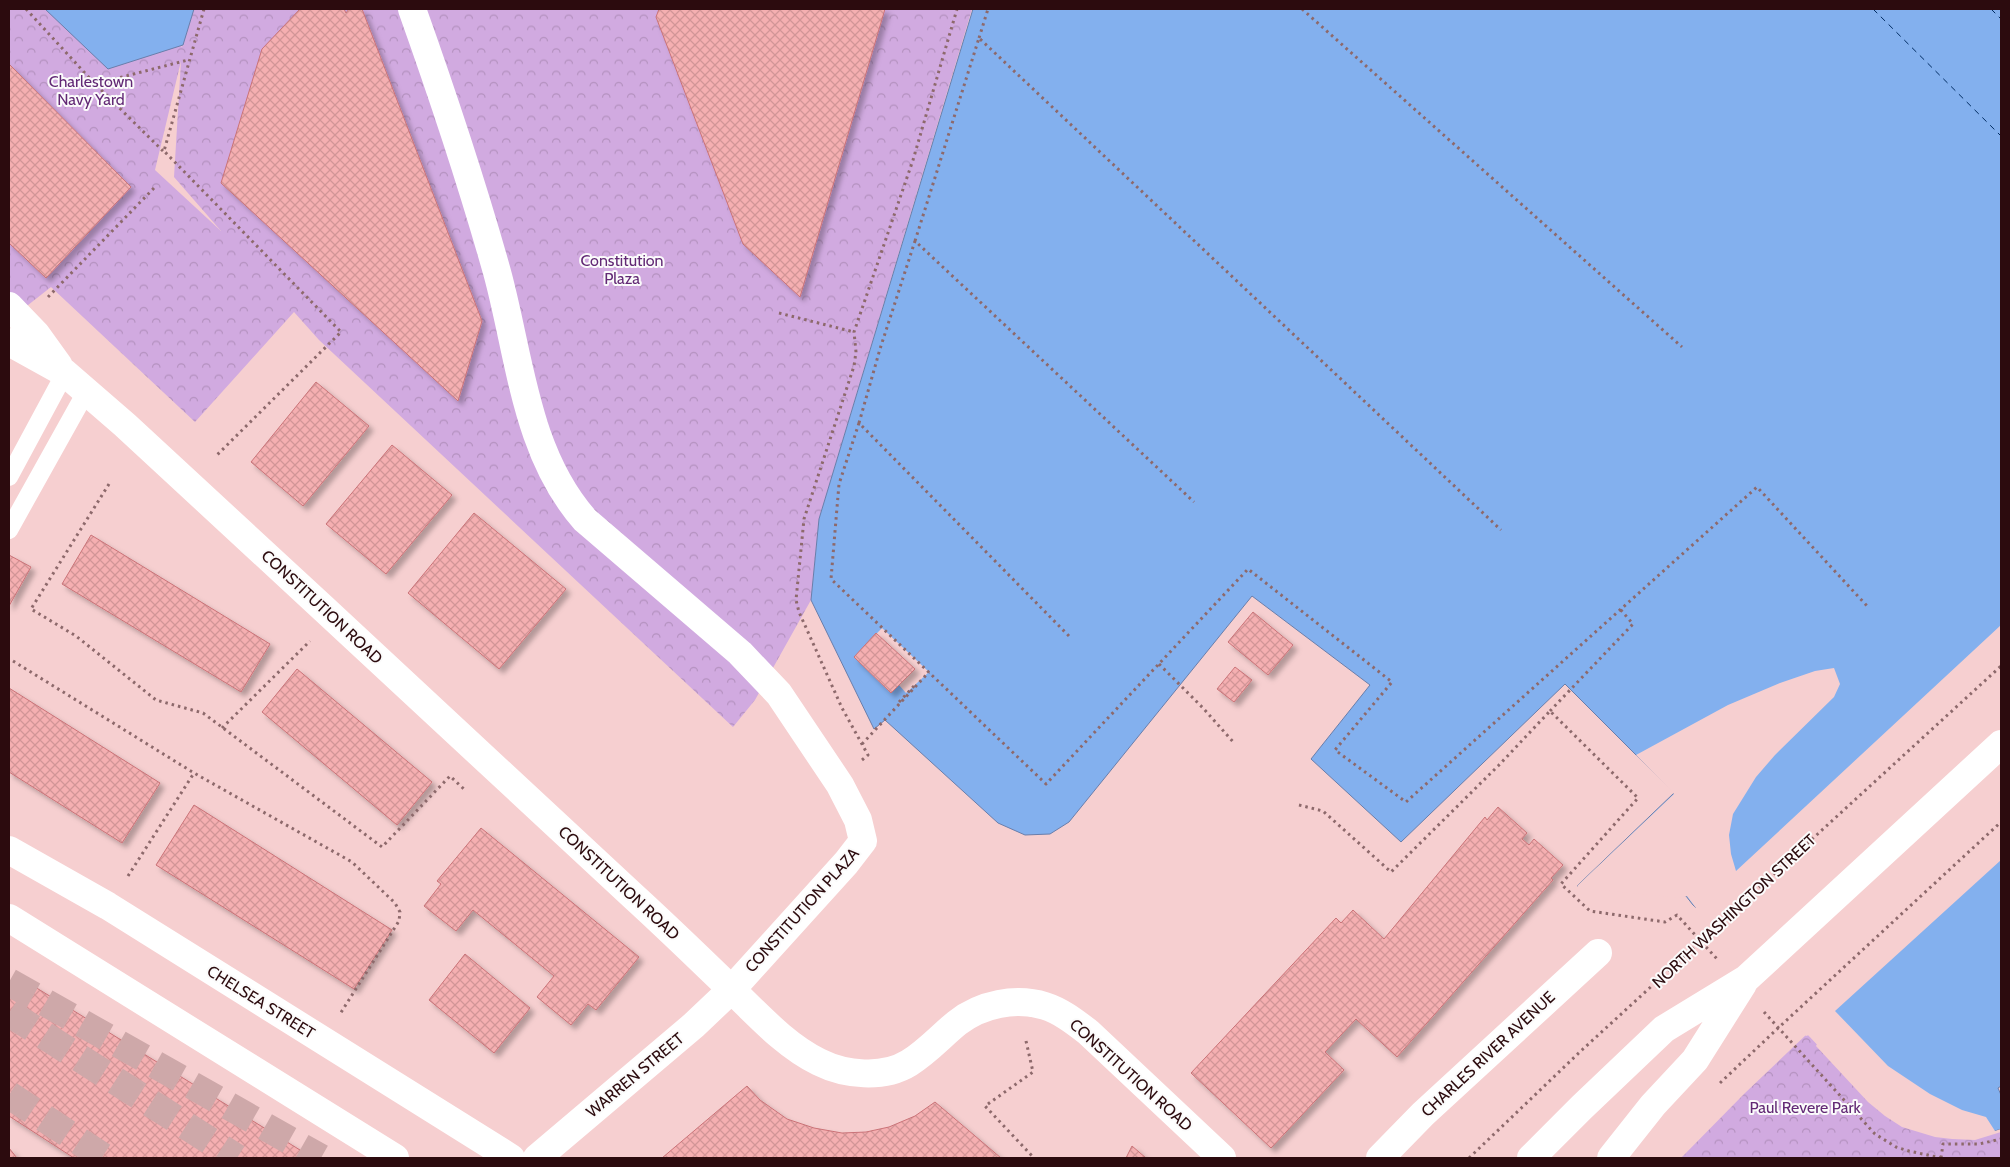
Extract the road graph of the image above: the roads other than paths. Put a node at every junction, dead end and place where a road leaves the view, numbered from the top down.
1 (412, 9) edge
2 (9, 306) edge
3 (9, 342) edge
4 (65, 373) junction
5 (86, 392) junction
6 (9, 477) edge
7 (9, 530) edge
8 (2001, 744) edge
9 (9, 850) edge
10 (9, 918) edge
11 (1598, 953) dead end
12 (1746, 979) junction
13 (732, 989) junction
14 (395, 1158) edge
15 (511, 1158) edge
16 (537, 1158) edge
17 (1222, 1158) edge
18 (1380, 1158) edge
19 (1531, 1158) edge
20 (1611, 1158) edge

1 - 13 street, CONSTITUTION PLAZA
2 - 4 street, CONSTITUTION ROAD
3 - 4 street, CONSTITUTION ROAD
4 - 5 street, CONSTITUTION ROAD
4 - 6 lane
5 - 7 lane
5 - 13 street, CONSTITUTION ROAD
8 - 12 street
9 - 15 street, CHELSEA STREET
10 - 14 street
11 - 18 street, CHARLES RIVER AVENUE
12 - 19 street
12 - 20 street
13 - 16 street, WARREN STREET
13 - 17 street, CONSTITUTION ROAD

